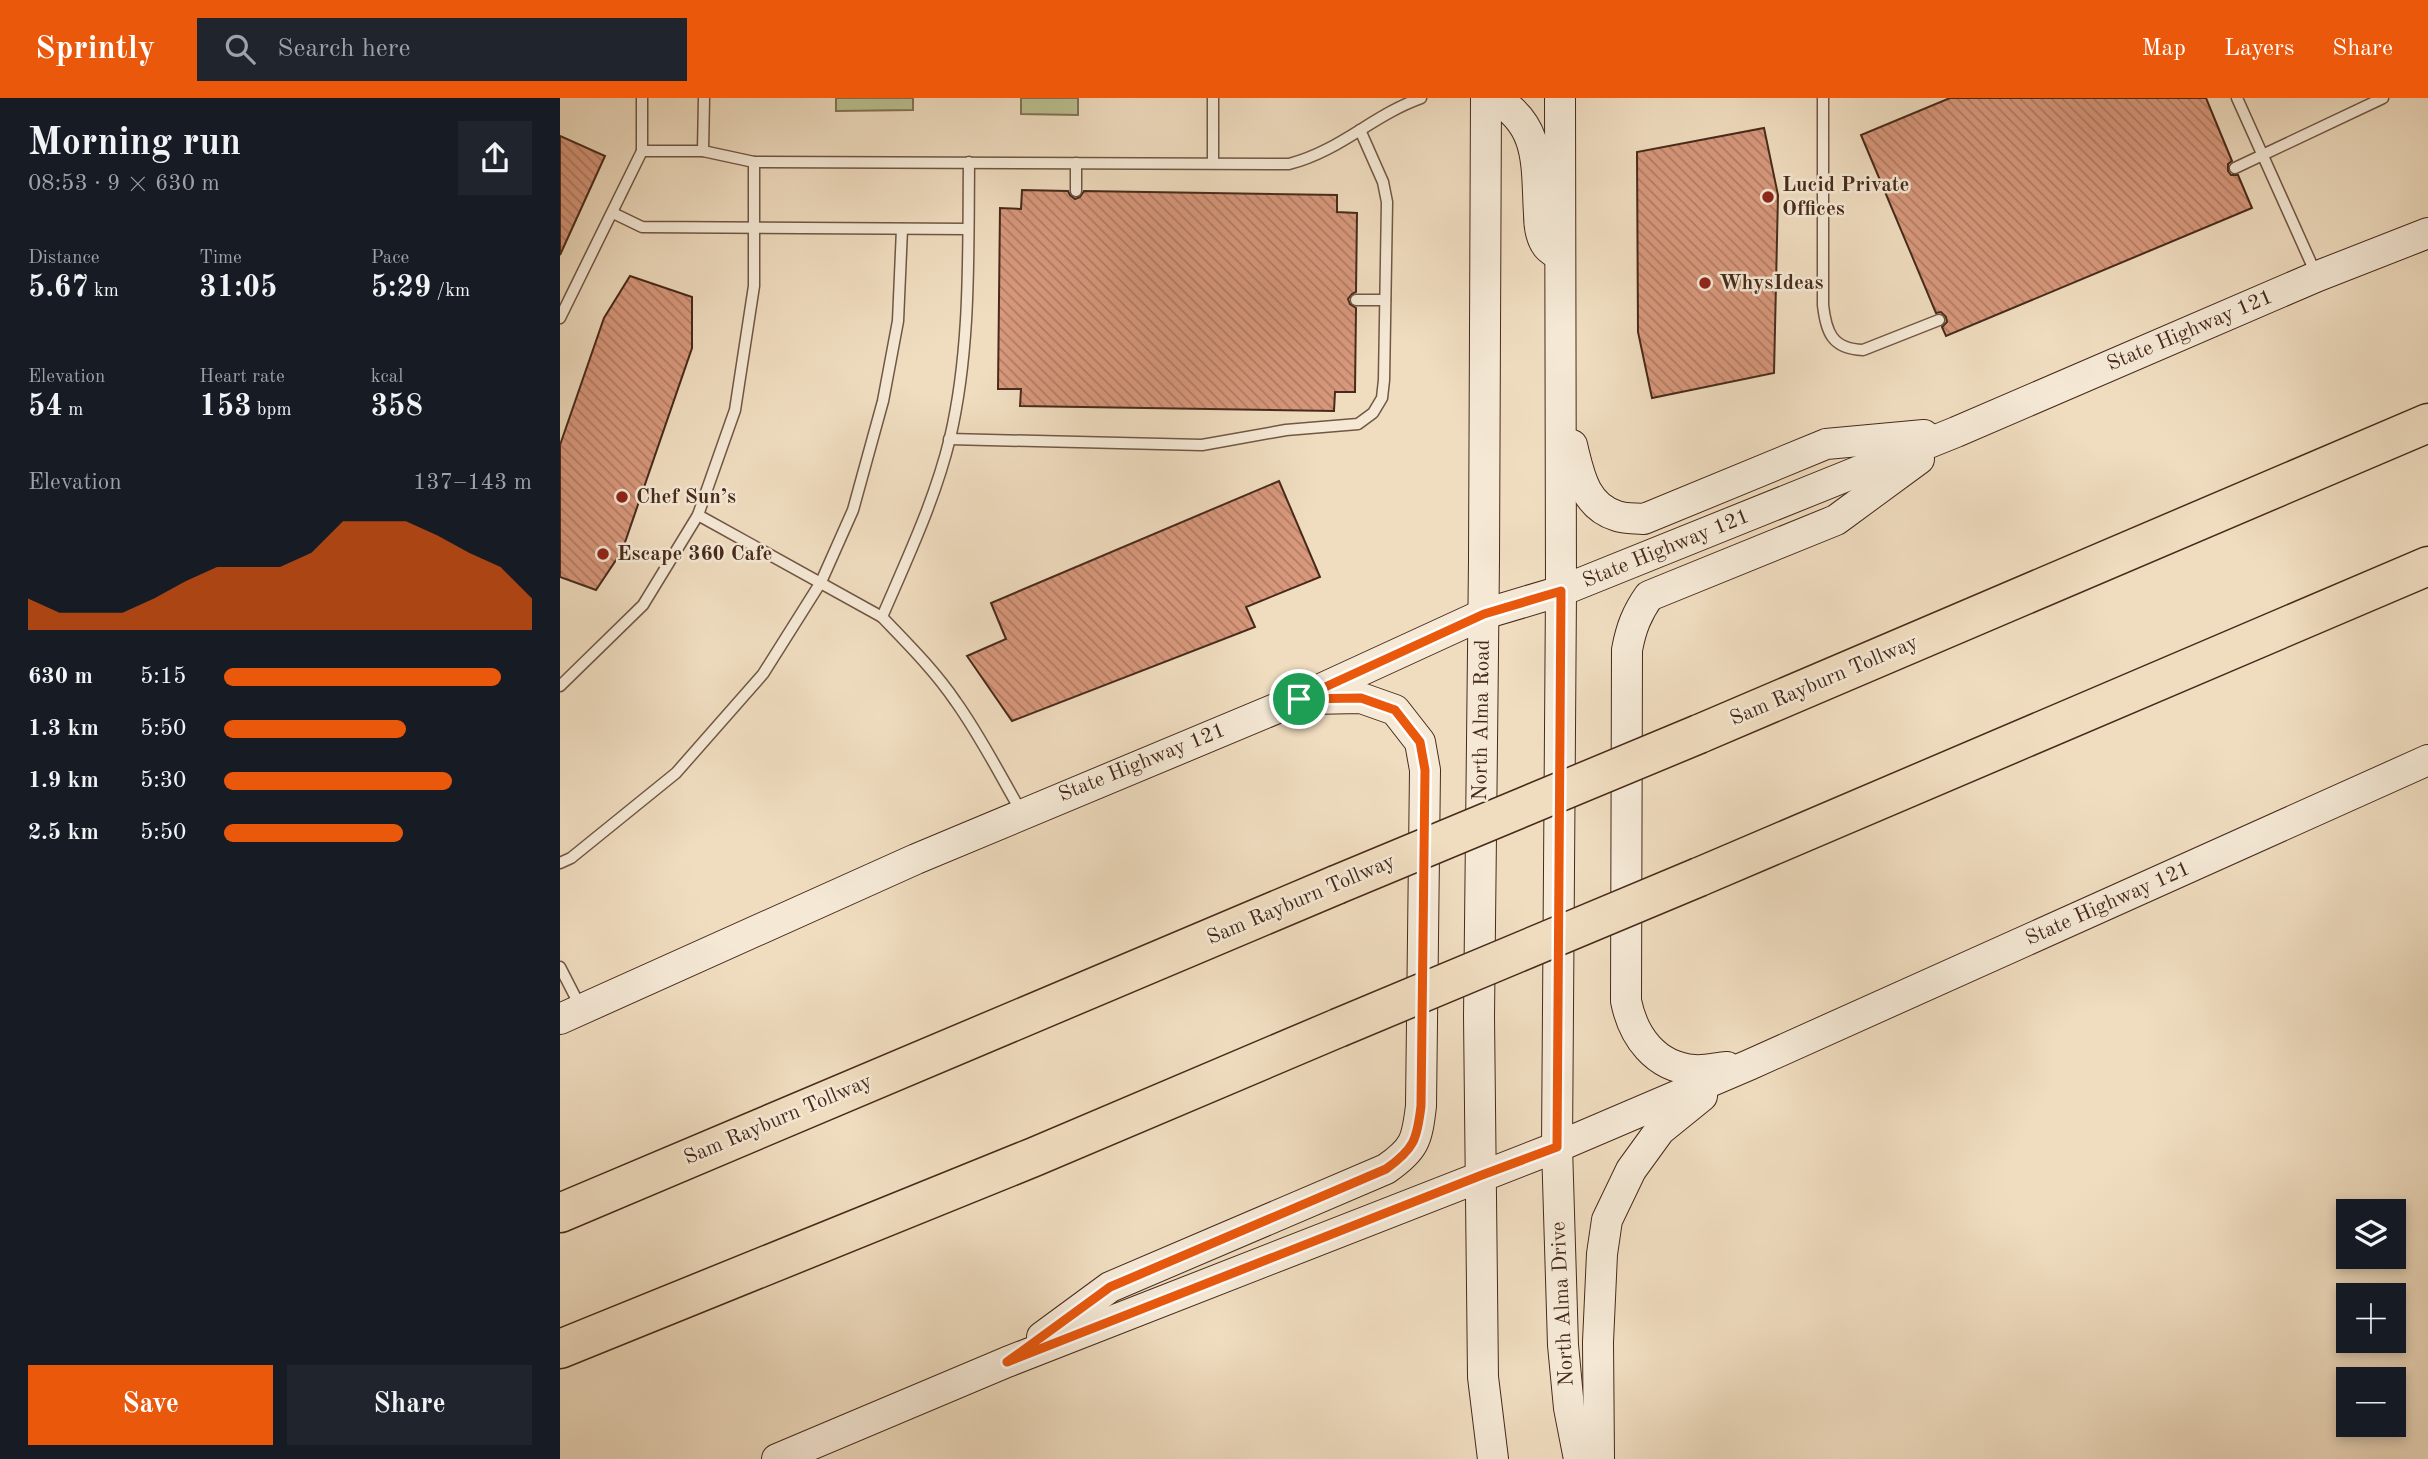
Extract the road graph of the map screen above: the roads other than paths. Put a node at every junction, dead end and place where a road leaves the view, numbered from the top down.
1 (642, 98) edge
2 (704, 98) edge
3 (1213, 98) edge
4 (1422, 98) edge
5 (1486, 98) edge
6 (1494, 98) edge
7 (1560, 98) edge
8 (1823, 98) edge
9 (2237, 98) edge
10 (2383, 98) edge
11 (1360, 130) junction
12 (642, 151) junction
13 (703, 151) junction
14 (2263, 155) junction
15 (754, 162) junction
16 (969, 162) junction
17 (1076, 163) junction
18 (1213, 163) junction
19 (2235, 168) dead end
20 (1076, 191) dead end
21 (612, 213) junction
22 (753, 229) junction
23 (901, 229) junction
24 (968, 229) junction
25 (2428, 233) edge
26 (1560, 257) junction
27 (2318, 276) junction
28 (1356, 300) dead end
29 (1385, 300) junction
30 (560, 318) edge
31 (1939, 320) dead end
32 (1561, 399) junction
33 (2428, 423) edge
34 (1956, 432) junction
35 (949, 439) junction
36 (698, 515) junction
37 (2428, 566) edge
38 (821, 582) junction
39 (1561, 591) junction
40 (1484, 614) junction
41 (881, 617) junction
42 (560, 686) edge
43 (1299, 699) junction
44 (2428, 760) edge
45 (1021, 813) junction
46 (560, 863) edge
47 (560, 967) edge
48 (571, 1014) edge
49 (1749, 1065) junction
50 (1557, 1147) junction
51 (1482, 1175) junction
52 (560, 1213) edge
53 (560, 1349) edge
54 (1007, 1362) junction
55 (778, 1459) edge
56 (1493, 1459) edge
57 (1579, 1459) edge
58 (1599, 1459) edge

1 - 12 lane
2 - 13 lane
3 - 18 lane
4 - 11 lane
5 - 40 main road, North Alma Road
6 - 26 main road
7 - 26 main road
8 - 31 lane
9 - 14 lane
10 - 14 lane
11 - 18 lane
11 - 29 lane
12 - 13 lane
12 - 21 lane
13 - 15 lane
14 - 19 lane
14 - 27 lane
15 - 16 lane
15 - 22 lane
16 - 17 lane
16 - 24 lane
17 - 18 lane
17 - 20 lane
21 - 22 lane
21 - 30 lane
22 - 23 lane
22 - 36 lane
23 - 24 lane
23 - 38 lane
24 - 35 lane
25 - 27 main road, State Highway 121
26 - 32 main road
27 - 34 main road, State Highway 121
28 - 29 lane
29 - 35 lane
32 - 34 main road
32 - 39 main road
33 - 52 highway, Sam Rayburn Tollway, bridge
34 - 39 main road, State Highway 121
34 - 49 main road
35 - 41 lane
36 - 38 lane
36 - 42 lane
37 - 53 highway, bridge
38 - 41 lane
38 - 46 lane
39 - 40 main road, State Highway 121
39 - 50 main road
40 - 43 main road, State Highway 121
40 - 51 main road, North Alma Road
41 - 45 lane
43 - 45 main road, State Highway 121
43 - 54 main road
44 - 49 main road, State Highway 121
45 - 48 main road, State Highway 121
47 - 48 lane
49 - 50 main road, State Highway 121
49 - 58 main road
50 - 51 main road, State Highway 121
50 - 57 main road, North Alma Drive
51 - 54 main road, State Highway 121
51 - 56 main road
54 - 55 main road, State Highway 121

